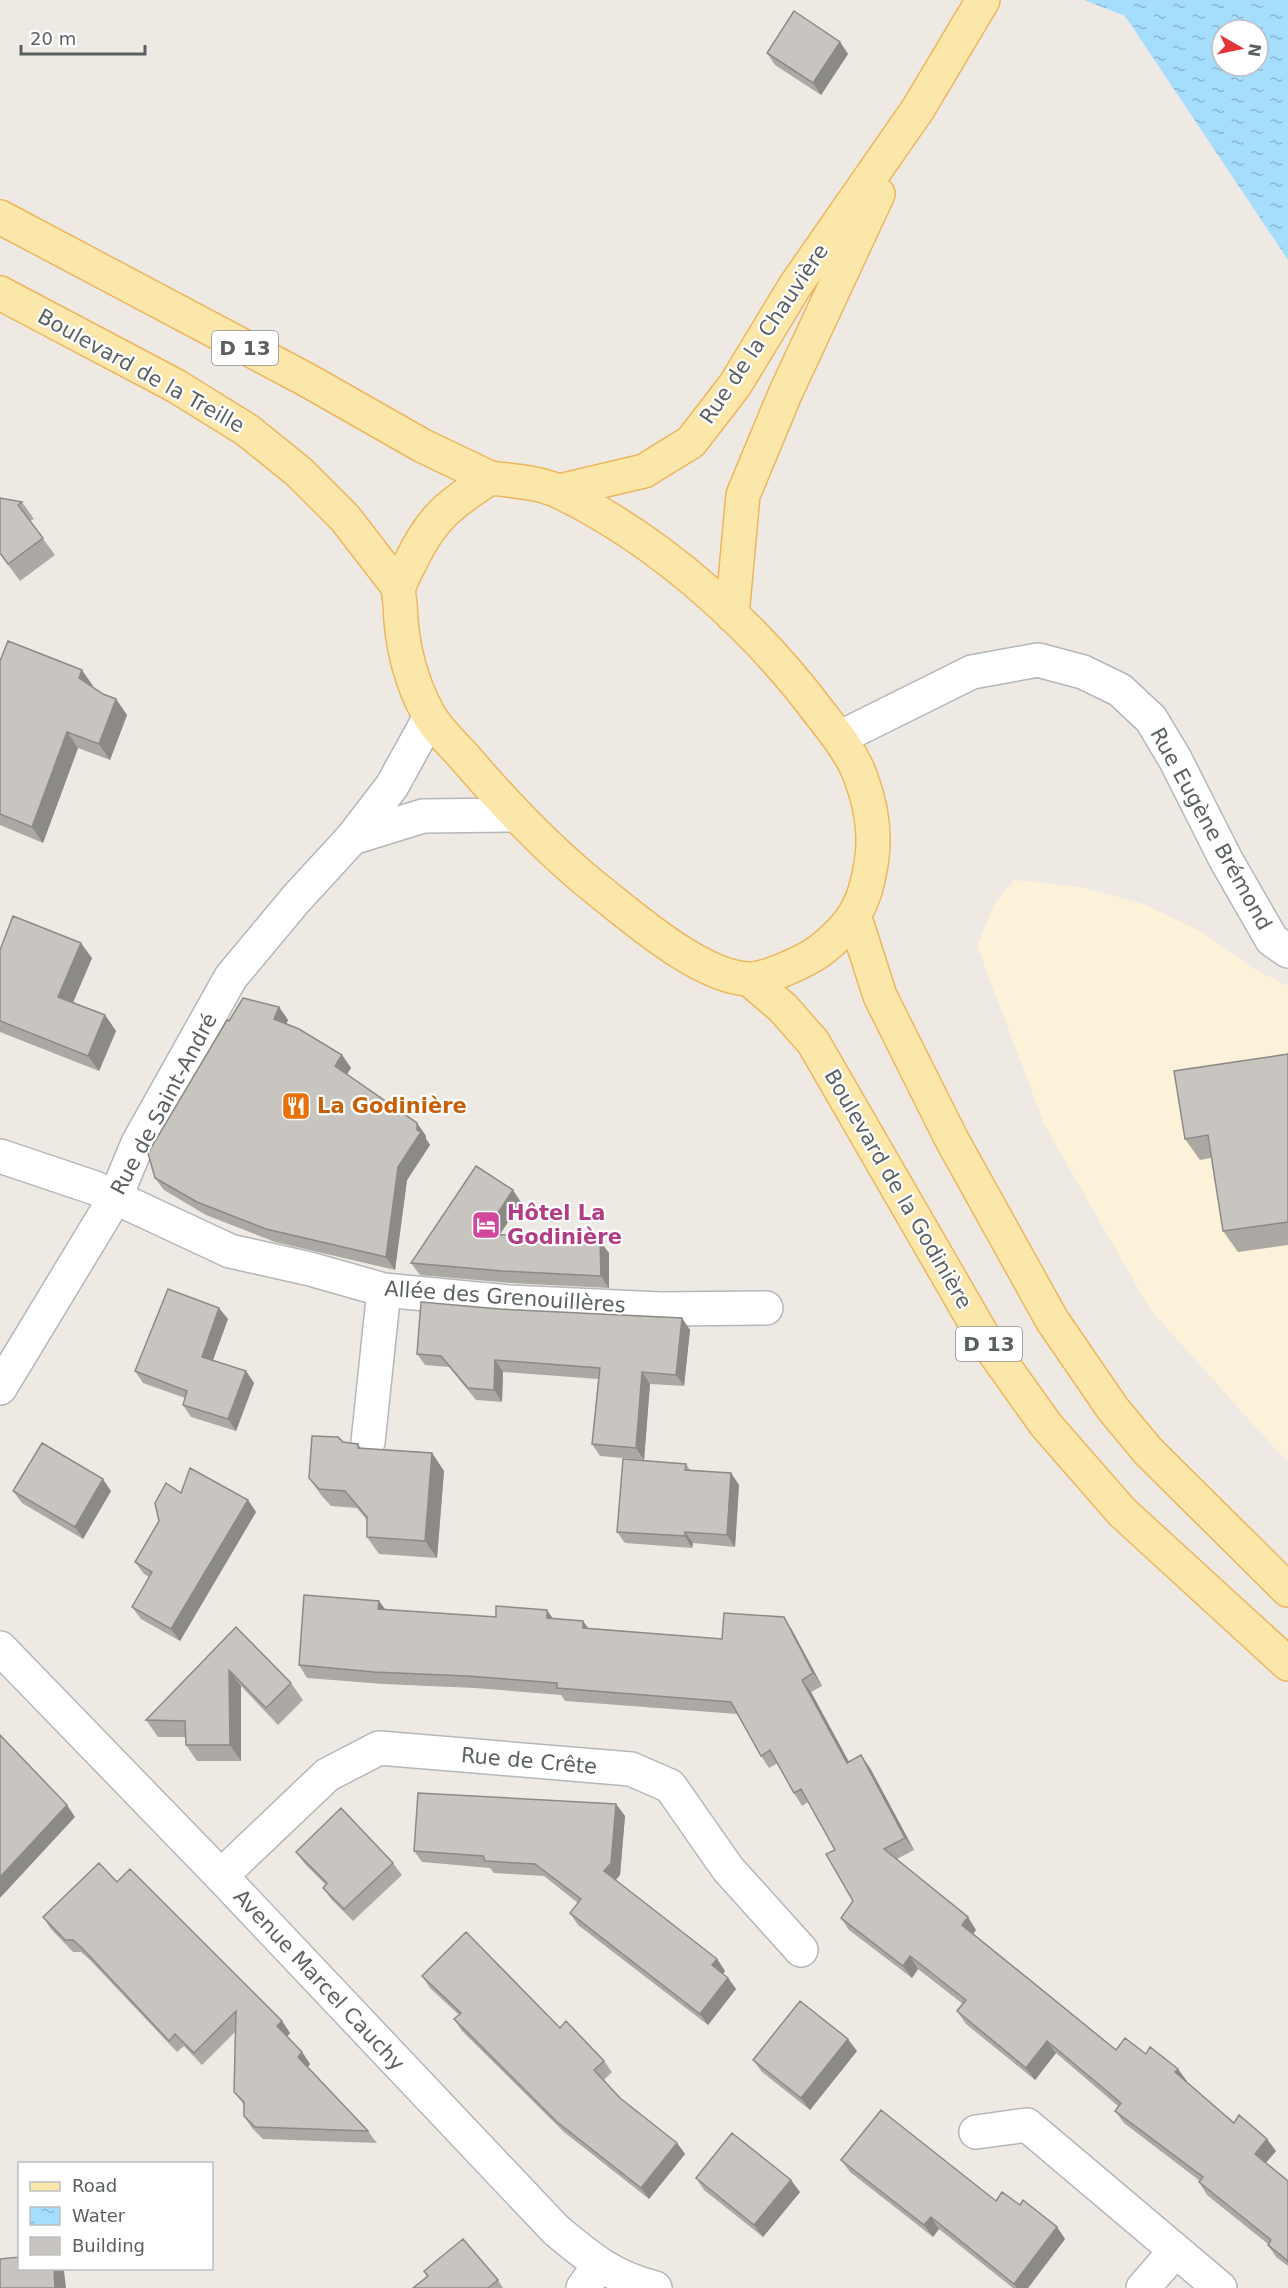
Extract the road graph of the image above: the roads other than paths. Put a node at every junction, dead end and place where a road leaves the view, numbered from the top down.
1 (983, 0) edge
2 (918, 109) junction
3 (0, 217) edge
4 (0, 293) edge
5 (490, 478) junction
6 (559, 491) junction
7 (399, 588) junction
8 (732, 615) junction
9 (430, 717) junction
10 (839, 738) junction
11 (515, 815) junction
12 (352, 838) junction
13 (855, 918) junction
14 (1288, 951) edge
15 (749, 979) junction
16 (0, 1156) edge
17 (115, 1197) junction
18 (384, 1290) junction
19 (766, 1308) dead end
20 (0, 1388) edge
21 (368, 1442) dead end
22 (1288, 1590) edge
23 (0, 1648) edge
24 (1288, 1664) edge
25 (221, 1876) junction
26 (801, 1950) dead end
27 (976, 2132) dead end
28 (1175, 2251) junction
29 (591, 2277) edge
30 (655, 2288) edge
31 (1143, 2288) edge
32 (1220, 2288) edge

1 - 2 main road, Rue de la Chauvière
2 - 6 main road, Rue de la Chauvière
2 - 8 main road, Rue de la Chauvière
3 - 5 main road, D 13
4 - 7 main road, Boulevard de la Treille
5 - 6 main road
5 - 7 main road
6 - 8 main road
7 - 9 main road
8 - 10 main road
9 - 11 main road
9 - 12 street, Rue de Saint-André
10 - 13 main road
10 - 14 street, Rue Eugène Brémond
11 - 12 street
11 - 15 main road
12 - 17 street, Rue de Saint-André
13 - 15 main road
13 - 22 main road, D 13
15 - 24 main road, Boulevard de la Godinière / D 13
16 - 17 street, Allée des Grenouillères
17 - 18 street, Allée des Grenouillères
17 - 20 street, Rue de Saint-André
18 - 19 street, Allée des Grenouillères
18 - 21 street
23 - 25 street, Avenue Marcel Cauchy
25 - 26 street, Rue de Crête
25 - 29 street, Avenue Marcel Cauchy
27 - 28 street
28 - 31 street
28 - 32 street
29 - 30 street, Avenue Marcel Cauchy

